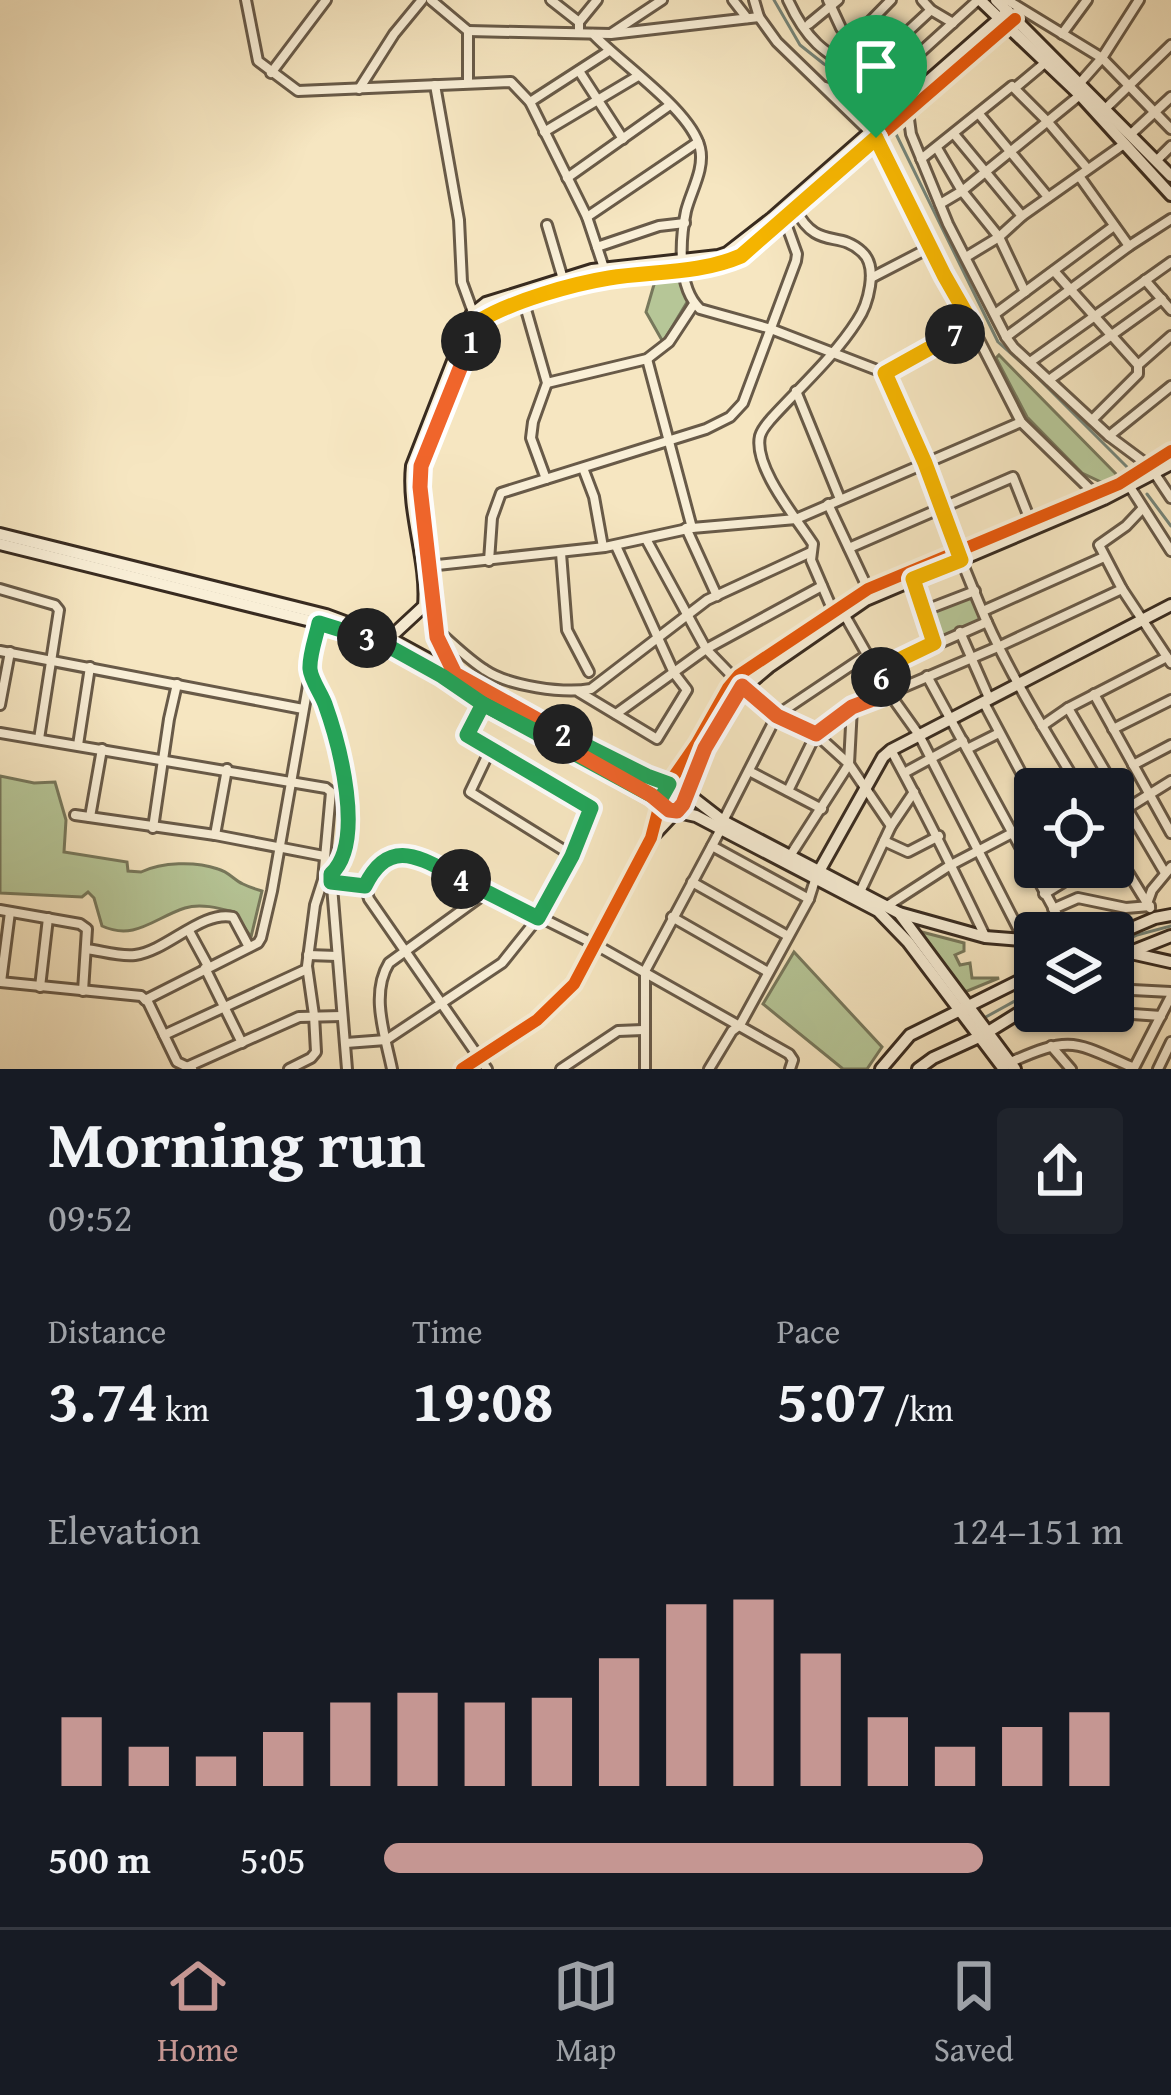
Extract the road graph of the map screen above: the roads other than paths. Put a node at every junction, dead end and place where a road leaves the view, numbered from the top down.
1 (246, 0) edge
2 (326, 0) edge
3 (427, 0) edge
4 (551, 0) edge
5 (597, 0) edge
6 (662, 0) edge
7 (733, 0) edge
8 (754, 0) edge
9 (788, 0) edge
10 (891, 0) edge
11 (922, 0) edge
12 (979, 0) edge
13 (996, 0) edge
14 (1035, 0) edge
15 (1087, 0) edge
16 (1139, 0) edge
17 (832, 2) edge
18 (931, 10) junction
19 (1011, 14) edge
20 (759, 17) junction
21 (748, 19) junction
22 (579, 22) junction
23 (953, 23) junction
24 (808, 24) dead end
25 (468, 31) junction
26 (579, 33) junction
27 (593, 34) junction
28 (611, 34) junction
29 (1062, 34) junction
30 (853, 39) junction
31 (1171, 46) edge
32 (609, 51) junction
33 (1102, 58) junction
34 (874, 62) junction
35 (1046, 62) junction
36 (579, 71) junction
37 (271, 73) junction
38 (638, 76) junction
39 (891, 79) junction
40 (469, 82) junction
41 (1129, 84) junction
42 (435, 85) junction
43 (1013, 87) junction
44 (359, 88) junction
45 (1080, 89) junction
46 (1171, 97) edge
47 (598, 100) junction
48 (530, 102) junction
49 (906, 103) junction
50 (670, 105) junction
51 (1106, 108) junction
52 (1155, 111) junction
53 (979, 114) junction
54 (1048, 121) junction
55 (1171, 129) edge
56 (869, 130) junction
57 (544, 132) junction
58 (954, 134) junction
59 (623, 139) junction
60 (1128, 139) junction
61 (698, 142) junction
62 (1171, 146) edge
63 (938, 148) junction
64 (1011, 151) junction
65 (921, 159) junction
66 (1156, 161) junction
67 (1087, 168) junction
68 (985, 173) junction
69 (1079, 176) junction
70 (1171, 176) edge
71 (567, 178) junction
72 (962, 191) junction
73 (1171, 195) edge
74 (1048, 196) junction
75 (940, 204) junction
76 (790, 214) junction
77 (1022, 216) junction
78 (587, 217) junction
79 (1171, 219) edge
80 (685, 223) junction
81 (547, 225) dead end
82 (1114, 226) junction
83 (999, 237) junction
84 (1129, 246) junction
85 (597, 247) junction
86 (931, 247) junction
87 (966, 257) junction
88 (1171, 262) edge
89 (683, 265) junction
90 (604, 268) junction
91 (1054, 271) junction
92 (871, 278) junction
93 (563, 279) junction
94 (1145, 280) junction
95 (1069, 290) junction
96 (1025, 292) junction
97 (523, 297) junction
98 (1162, 299) junction
99 (694, 304) junction
100 (1171, 310) edge
101 (994, 314) junction
102 (1092, 317) junction
103 (474, 320) junction
104 (972, 324) junction
105 (771, 329) junction
106 (1110, 336) junction
107 (1171, 336) edge
108 (1006, 337) junction
109 (831, 353) junction
110 (647, 359) junction
111 (1030, 362) junction
112 (1138, 365) junction
113 (885, 373) junction
114 (1049, 380) junction
115 (548, 383) junction
116 (1171, 386) edge
117 (796, 391) junction
118 (1092, 420) junction
119 (1021, 422) junction
120 (1109, 436) junction
121 (668, 441) junction
122 (1171, 451) edge
123 (925, 463) junction
124 (1171, 464) edge
125 (583, 468) junction
126 (1151, 470) junction
127 (546, 479) junction
128 (1130, 487) junction
129 (1095, 494) junction
130 (1170, 495) edge
131 (840, 499) junction
132 (828, 504) junction
133 (941, 508) junction
134 (1143, 508) junction
135 (796, 519) junction
136 (1030, 520) junction
137 (688, 528) junction
138 (0, 534) edge
139 (646, 539) junction
140 (0, 544) edge
141 (616, 546) junction
142 (603, 548) junction
143 (849, 548) junction
144 (812, 551) junction
145 (1171, 551) edge
146 (561, 553) junction
147 (959, 555) junction
148 (1104, 557) junction
149 (489, 561) junction
150 (426, 566) junction
151 (913, 579) junction
152 (822, 586) junction
153 (868, 589) junction
154 (0, 590) edge
155 (1122, 590) junction
156 (975, 591) junction
157 (717, 596) junction
158 (1171, 605) edge
159 (983, 610) junction
160 (923, 611) junction
161 (839, 612) junction
162 (687, 615) junction
163 (1142, 621) junction
164 (988, 622) junction
165 (319, 623) junction
166 (436, 630) junction
167 (960, 632) junction
168 (383, 636) junction
169 (659, 636) junction
170 (934, 643) junction
171 (1000, 646) junction
172 (706, 650) junction
173 (5, 652) edge
174 (868, 654) junction
175 (970, 657) junction
176 (1169, 660) edge
177 (52, 661) junction
178 (90, 667) junction
179 (310, 670) junction
180 (878, 670) junction
181 (589, 672) dead end
182 (674, 673) junction
183 (455, 674) junction
184 (927, 676) junction
185 (1019, 682) junction
186 (739, 683) junction
187 (177, 684) junction
188 (578, 691) junction
189 (889, 693) junction
190 (1094, 694) junction
191 (986, 700) junction
192 (1171, 700) edge
193 (483, 704) junction
194 (0, 705) edge
195 (852, 707) junction
196 (1069, 708) junction
197 (303, 709) junction
198 (616, 714) junction
199 (777, 716) junction
200 (950, 718) junction
201 (1042, 726) junction
202 (1113, 729) junction
203 (0, 733) edge
204 (999, 733) junction
205 (816, 734) junction
206 (920, 735) junction
207 (39, 740) junction
208 (79, 745) junction
209 (965, 745) junction
210 (1171, 745) edge
211 (491, 748) junction
212 (102, 749) junction
213 (891, 751) junction
214 (931, 758) junction
215 (163, 761) junction
216 (849, 764) junction
217 (1133, 765) junction
218 (1018, 768) edge
219 (1067, 768) edge
220 (1104, 768) edge
221 (226, 769) junction
222 (749, 771) junction
223 (904, 773) junction
224 (290, 780) junction
225 (1171, 781) edge
226 (669, 784) junction
227 (866, 790) junction
228 (788, 791) junction
229 (686, 792) junction
230 (914, 792) junction
231 (1149, 794) junction
232 (660, 800) junction
233 (1134, 804) edge
234 (822, 809) junction
235 (677, 811) junction
236 (75, 815) dead end
237 (90, 818) junction
238 (1134, 819) edge
239 (722, 825) junction
240 (891, 826) junction
241 (153, 828) junction
242 (1171, 833) edge
243 (1012, 834) junction
244 (215, 835) junction
245 (939, 836) junction
246 (1014, 837) edge
247 (651, 838) junction
248 (884, 841) junction
249 (279, 846) junction
250 (712, 846) junction
251 (980, 851) junction
252 (324, 856) junction
253 (572, 856) junction
254 (790, 856) junction
255 (949, 866) junction
256 (1168, 870) edge
257 (817, 875) junction
258 (328, 879) junction
259 (692, 882) junction
260 (1134, 882) edge
261 (365, 886) junction
262 (1042, 888) edge
263 (1052, 888) edge
264 (487, 892) junction
265 (860, 892) junction
266 (1044, 894) junction
267 (808, 899) junction
268 (886, 907) junction
269 (1053, 909) junction
270 (1151, 909) junction
271 (5, 911) edge
272 (1055, 912) edge
273 (899, 913) junction
274 (1014, 913) edge
275 (1171, 914) edge
276 (672, 917) junction
277 (47, 918) junction
278 (538, 918) junction
279 (1134, 921) edge
280 (188, 931) junction
281 (788, 936) junction
282 (985, 937) junction
283 (1171, 937) edge
284 (1014, 939) edge
285 (596, 945) junction
286 (250, 947) junction
287 (87, 949) junction
288 (1134, 949) edge
289 (404, 952) junction
290 (308, 955) junction
291 (337, 956) junction
292 (1134, 957) edge
293 (1171, 962) edge
294 (207, 967) junction
295 (307, 969) junction
296 (645, 971) junction
297 (768, 972) junction
298 (0, 982) edge
299 (1014, 985) edge
300 (40, 986) junction
301 (83, 991) junction
302 (1134, 993) edge
303 (146, 1000) junction
304 (1170, 1001) edge
305 (441, 1005) junction
306 (226, 1006) junction
307 (967, 1012) junction
308 (1014, 1014) edge
309 (1134, 1014) edge
310 (314, 1015) junction
311 (342, 1016) junction
312 (1161, 1016) junction
313 (740, 1025) junction
314 (643, 1030) junction
315 (981, 1031) junction
316 (164, 1035) junction
317 (386, 1040) junction
318 (242, 1042) junction
319 (1171, 1042) edge
320 (346, 1043) junction
321 (1050, 1045) junction
322 (480, 1057) junction
323 (935, 1063) edge
324 (791, 1064) edge
325 (1004, 1067) edge
326 (190, 1068) edge
327 (568, 1068) edge
328 (1133, 1068) edge
329 (289, 1069) edge
330 (347, 1069) edge
331 (392, 1069) edge
332 (461, 1069) edge
333 (488, 1069) edge
334 (645, 1069) edge
335 (709, 1069) edge
336 (881, 1069) edge
337 (918, 1069) edge
338 (1071, 1069) edge
339 (1158, 1069) edge

1 - 37 street
2 - 37 street
3 - 25 street
3 - 44 street
4 - 22 street
5 - 22 street
6 - 28 street
7 - 21 street
8 - 20 street
9 - 49 street
10 - 30 street
11 - 18 street
12 - 19 street
12 - 23 street
13 - 19 street
14 - 19 street
15 - 29 street
16 - 33 street
17 - 24 street
17 - 30 street
18 - 23 street
18 - 34 street
19 - 29 street
19 - 35 street
19 - 45 street
19 - 49 street
20 - 21 street
20 - 56 street
21 - 28 street
22 - 26 street
23 - 39 street
25 - 26 street
25 - 40 street
26 - 27 street
27 - 28 street
27 - 32 street
29 - 33 street
30 - 34 street
31 - 41 street
32 - 36 street
32 - 38 street
33 - 41 street
33 - 45 street
34 - 39 street
35 - 43 street
35 - 45 street
36 - 47 street
36 - 48 street
37 - 44 street
38 - 47 street
38 - 50 street
39 - 49 street
40 - 42 street
40 - 48 street
41 - 51 street
41 - 52 street
42 - 44 street
42 - 103 street
43 - 53 street
43 - 54 street
45 - 51 street
45 - 54 street
45 - 60 street
46 - 52 street
47 - 57 street
47 - 59 street
48 - 57 street
49 - 56 street
49 - 65 street
50 - 59 street
50 - 61 street
51 - 60 street
52 - 55 street
52 - 60 street
53 - 58 street
53 - 64 street
54 - 64 street
54 - 67 street
56 - 76 street
56 - 86 street
56 - 89 street
57 - 71 street
58 - 63 street
58 - 68 street
59 - 71 street
60 - 66 street
60 - 67 street
60 - 73 street
61 - 78 street
61 - 80 street
62 - 66 street
63 - 65 street
63 - 72 street
64 - 68 street
64 - 74 street
65 - 75 street
66 - 70 street
67 - 69 street
68 - 72 street
68 - 77 street
69 - 74 street
69 - 82 street
71 - 78 street
72 - 75 street
72 - 83 street
74 - 77 street
75 - 87 street
76 - 89 street
76 - 92 street
76 - 105 street
77 - 83 street
78 - 85 street
79 - 84 street
80 - 85 street
80 - 89 street
81 - 93 street
82 - 84 street
82 - 91 street
83 - 87 street
83 - 96 street
84 - 95 street
85 - 90 street
86 - 92 street
86 - 104 street
87 - 101 street
88 - 94 street
89 - 90 street
89 - 97 street
89 - 99 street
90 - 93 street
91 - 95 street
91 - 96 street
92 - 109 street
93 - 97 street
94 - 98 street
94 - 102 street
95 - 102 street
95 - 108 street
96 - 101 street
97 - 103 street
97 - 115 street
98 - 100 street
98 - 106 street
99 - 105 street
99 - 110 street
101 - 108 street
102 - 106 street
102 - 111 street
103 - 150 street
104 - 113 street
104 - 119 street
105 - 109 street
105 - 121 street
106 - 112 street
106 - 114 street
107 - 112 street
108 - 111 street
109 - 113 street
109 - 117 street
110 - 115 street
110 - 121 street
111 - 114 street
112 - 118 street
113 - 123 street
114 - 118 street
115 - 127 street
116 - 120 street
117 - 131 street
117 - 135 street
118 - 120 street
119 - 123 street
119 - 129 street
120 - 126 street
121 - 125 street
121 - 137 street
122 - 126 street
123 - 131 street
123 - 133 street
124 - 126 street
125 - 127 street
125 - 142 street
126 - 128 street
126 - 129 street
126 - 130 street
127 - 149 street
128 - 134 street
128 - 147 street
129 - 136 street
131 - 132 street
132 - 135 street
132 - 143 street
133 - 136 street
133 - 143 street
133 - 147 street
134 - 145 street
134 - 148 street
135 - 137 street
135 - 144 street
136 - 147 street
137 - 139 street
137 - 157 street
138 - 168 street
139 - 141 street
139 - 162 street
140 - 165 street
141 - 142 street
141 - 169 street
142 - 146 street
143 - 153 street
144 - 152 street
144 - 157 street
146 - 149 street
146 - 181 street
147 - 151 street
147 - 153 street
147 - 156 street
148 - 155 street
148 - 159 street
149 - 150 street
150 - 166 street
150 - 168 street
151 - 160 street
151 - 161 street
152 - 161 street
152 - 172 street
153 - 161 street
154 - 177 street
155 - 163 street
155 - 171 street
156 - 159 street
156 - 160 street
157 - 162 street
158 - 163 street
159 - 164 street
160 - 170 street
161 - 174 street
161 - 186 street
162 - 169 street
162 - 172 street
163 - 176 street
163 - 185 street
164 - 167 street
164 - 171 street
165 - 179 street
165 - 193 street
166 - 183 street
166 - 188 street
167 - 170 street
167 - 175 street
168 - 183 street
169 - 182 street
169 - 188 street
170 - 180 street
171 - 175 street
171 - 185 street
172 - 182 street
172 - 186 street
173 - 177 street
173 - 194 street
174 - 180 street
174 - 199 street
175 - 184 street
175 - 191 street
176 - 190 street
177 - 178 street
177 - 207 street
178 - 187 street
178 - 208 street
179 - 197 street
179 - 258 street
180 - 189 street
182 - 198 street
182 - 198 street
183 - 226 street
184 - 189 street
184 - 200 street
185 - 191 street
185 - 201 street
186 - 199 street
186 - 226 street
186 - 229 street
187 - 197 street
187 - 215 street
188 - 198 street
189 - 195 street
189 - 206 street
190 - 196 street
190 - 202 street
191 - 200 street
191 - 204 street
192 - 202 street
193 - 211 street
193 - 232 street
195 - 205 street
195 - 216 street
196 - 201 street
196 - 220 street
197 - 224 street
199 - 205 street
199 - 222 street
200 - 206 street
200 - 209 street
201 - 219 street
202 - 217 street
203 - 207 street
204 - 209 street
204 - 218 street
205 - 216 street
205 - 228 street
206 - 213 street
206 - 214 street
207 - 208 street
208 - 212 street
209 - 214 street
209 - 243 street
210 - 217 street
211 - 253 street
211 - 253 street
212 - 215 street
212 - 237 street
213 - 223 street
213 - 227 street
214 - 223 street
214 - 251 street
215 - 221 street
215 - 241 street
216 - 227 street
216 - 234 street
217 - 231 street
221 - 224 street
221 - 244 street
222 - 228 street
222 - 239 street
223 - 230 street
224 - 249 street
224 - 252 street
225 - 231 street
226 - 229 street
226 - 232 street
227 - 240 street
227 - 257 street
228 - 234 street
229 - 235 street
229 - 239 street
230 - 240 street
230 - 245 street
231 - 233 street
231 - 242 street
232 - 235 street
232 - 247 street
234 - 254 street
235 - 239 street
235 - 247 street
236 - 237 street
237 - 241 street
238 - 256 street
239 - 250 street
239 - 254 street
239 - 257 street
240 - 248 street
241 - 244 street
243 - 246 street
243 - 251 street
244 - 249 street
245 - 248 street
245 - 255 street
247 - 285 street
248 - 265 street
249 - 252 street
249 - 286 street
250 - 259 street
250 - 267 street
251 - 255 street
251 - 274 street
252 - 258 street
253 - 278 street
254 - 257 street
255 - 268 street
255 - 282 street
256 - 270 street
257 - 265 street
257 - 267 street
257 - 307 street
258 - 261 street
258 - 290 street
258 - 291 street
259 - 276 street
259 - 281 street
260 - 270 street
261 - 264 street
261 - 289 street
262 - 266 street
263 - 266 street
264 - 278 street
264 - 289 street
265 - 268 street
266 - 269 street
267 - 281 street
268 - 273 street
269 - 270 street
269 - 272 street
270 - 275 street
270 - 279 street
271 - 277 street
271 - 298 street
273 - 282 street
273 - 307 street
276 - 296 street
276 - 297 street
277 - 287 street
277 - 300 street
278 - 285 street
278 - 305 street
280 - 286 street
280 - 287 street
280 - 294 street
281 - 297 street
282 - 284 street
283 - 288 street
285 - 296 street
285 - 322 street
286 - 294 street
287 - 301 street
289 - 305 street
289 - 317 street
290 - 291 street
290 - 295 street
291 - 311 street
292 - 293 street
294 - 303 street
294 - 306 street
295 - 306 street
295 - 310 street
296 - 313 street
296 - 314 street
297 - 313 street
298 - 300 street
299 - 307 street
300 - 301 street
301 - 303 street
302 - 304 street
303 - 316 street
304 - 312 street
305 - 317 street
305 - 322 street
306 - 316 street
306 - 318 street
307 - 315 street
307 - 336 street
308 - 315 street
309 - 312 street
310 - 311 street
310 - 318 street
310 - 329 street
311 - 320 street
312 - 328 street
313 - 324 street
313 - 335 street
314 - 327 street
314 - 334 street
315 - 323 street
315 - 325 street
316 - 326 street
317 - 320 street
317 - 331 street
318 - 326 street
319 - 339 street
320 - 330 street
321 - 325 street
321 - 328 street
321 - 338 street
322 - 332 street
322 - 333 street
323 - 337 street

